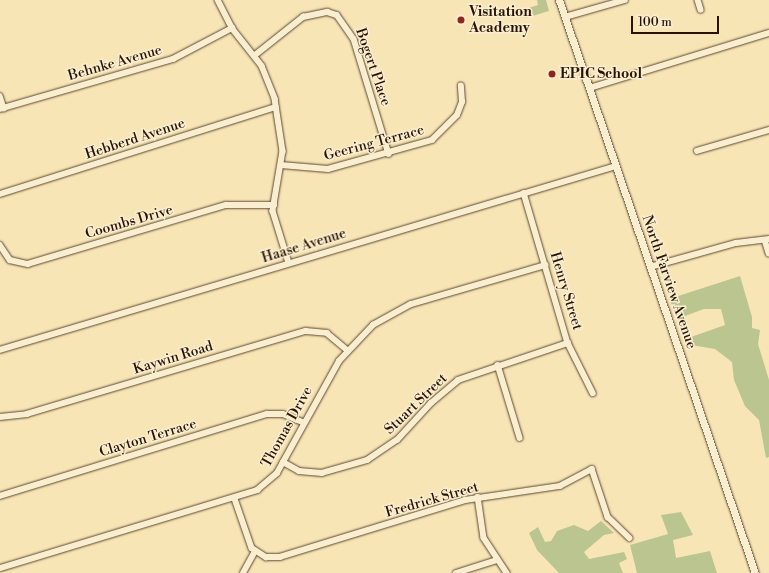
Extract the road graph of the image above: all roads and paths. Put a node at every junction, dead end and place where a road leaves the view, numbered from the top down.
1 (218, 0) edge
2 (559, 0) edge
3 (625, 0) edge
4 (698, 0) edge
5 (701, 10) dead end
6 (565, 17) junction
7 (232, 28) junction
8 (769, 33) edge
9 (254, 56) junction
10 (461, 86) dead end
11 (590, 88) junction
12 (0, 96) edge
13 (276, 107) junction
14 (2, 109) edge
15 (769, 130) edge
16 (697, 151) dead end
17 (389, 154) junction
18 (281, 165) junction
19 (616, 166) junction
20 (524, 193) junction
21 (0, 194) edge
22 (274, 205) junction
23 (767, 240) edge
24 (0, 245) edge
25 (769, 253) edge
26 (289, 263) junction
27 (545, 265) junction
28 (650, 267) junction
29 (568, 343) junction
30 (0, 350) edge
31 (347, 350) junction
32 (498, 365) junction
33 (593, 393) dead end
34 (0, 417) edge
35 (303, 422) junction
36 (520, 438) dead end
37 (282, 462) junction
38 (0, 496) edge
39 (478, 497) junction
40 (235, 498) junction
41 (630, 538) dead end
42 (255, 550) junction
43 (497, 560) junction
44 (1, 568) edge
45 (243, 573) edge
46 (456, 573) edge
47 (507, 573) edge
48 (755, 573) edge

1 - 7 street
2 - 6 street, North Farview Avenue
3 - 6 street
4 - 5 street
6 - 11 street, North Farview Avenue
7 - 9 street
7 - 14 street, Behnke Avenue
8 - 11 street
9 - 13 street
9 - 17 street, Bogert Place
10 - 17 street, Geering Terrace
11 - 19 street, North Farview Avenue
12 - 14 street
13 - 18 street
13 - 21 street, Hebberd Avenue
15 - 16 street
17 - 18 street, Geering Terrace
18 - 22 street
19 - 20 street, Haase Avenue
19 - 28 street, North Farview Avenue
20 - 26 street, Haase Avenue
20 - 27 street, Henry Street
22 - 24 street, Coombs Drive
22 - 26 street
23 - 25 street
23 - 28 street
26 - 30 street, Haase Avenue
27 - 29 street, Henry Street
27 - 31 street, Thomas Drive
28 - 48 street, North Farview Avenue
29 - 32 street, Stuart Street
29 - 33 street, Henry Street
31 - 34 street, Kaywin Road
31 - 35 street, Thomas Drive
32 - 36 street
32 - 37 street, Stuart Street
35 - 37 street, Thomas Drive
35 - 38 street, Clayton Terrace
37 - 40 street, Thomas Drive
39 - 41 street, Fredrick Street
39 - 42 street, Fredrick Street
39 - 43 street
40 - 42 street
40 - 44 street, Thomas Drive
42 - 45 street
43 - 46 street
43 - 47 street

